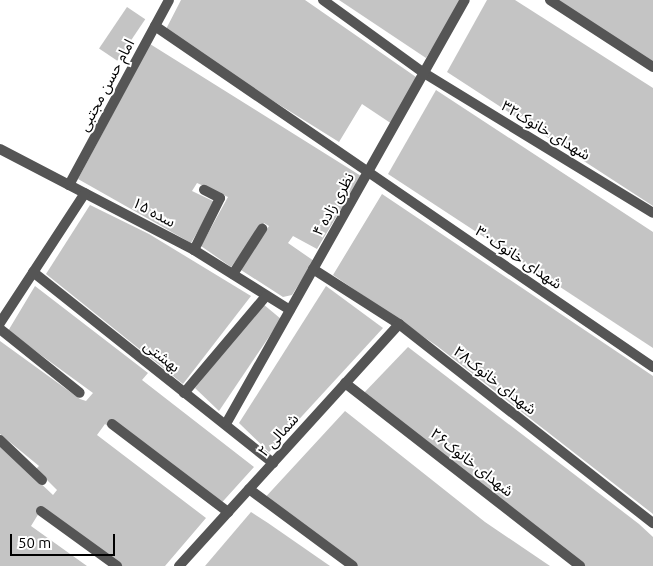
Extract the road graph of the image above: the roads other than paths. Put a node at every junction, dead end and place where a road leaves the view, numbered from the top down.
1 (169, 0) edge
2 (324, 0) edge
3 (465, 0) edge
4 (550, 0) edge
5 (155, 26) junction
6 (653, 67) edge
7 (424, 73) junction
8 (0, 148) edge
9 (368, 172) junction
10 (69, 185) junction
11 (204, 190) dead end
12 (85, 193) junction
13 (653, 213) edge
14 (262, 229) dead end
15 (194, 250) junction
16 (313, 269) junction
17 (33, 272) junction
18 (233, 274) junction
19 (266, 296) junction
20 (290, 310) junction
21 (0, 323) edge
22 (399, 324) junction
23 (0, 329) edge
24 (653, 367) edge
25 (345, 383) junction
26 (184, 392) junction
27 (80, 393) dead end
28 (226, 422) junction
29 (112, 424) dead end
30 (0, 440) edge
31 (272, 463) junction
32 (42, 480) dead end
33 (248, 489) junction
34 (41, 511) dead end
35 (228, 512) junction
36 (653, 523) edge
37 (117, 566) edge
38 (179, 566) edge
39 (353, 566) edge
40 (580, 566) edge

1 - 5 street, امام حسن مجتبی
2 - 7 street, شهدای خانوک۳۲
3 - 7 street, نظری زاده ۴
4 - 6 street
5 - 9 street, شهدای خانوک۳۰
5 - 10 street, امام حسن مجتبی
7 - 9 street, نظری زاده ۴
7 - 13 street, شهدای خانوک۳۲
8 - 10 street, سده ۱۵
9 - 16 street, نظری زاده ۴
9 - 24 street, شهدای خانوک۳۰
10 - 12 street, سده ۱۵
11 - 15 street
12 - 15 street, سده ۱۵
12 - 17 street
14 - 18 street
15 - 18 street, سده ۱۵
16 - 20 street, نظری زاده ۴
16 - 22 street, شهدای خانوک۲۸
17 - 21 street
17 - 26 street, بهشتی
18 - 19 street, سده ۱۵
19 - 20 street, سده ۱۵
19 - 26 street
20 - 28 street, نظری زاده ۴
22 - 25 street, شمالی ۲
22 - 36 street, شهدای خانوک۲۸
23 - 27 street
25 - 31 street, شمالی ۲
25 - 40 street, شهدای خانوک۲۶
26 - 28 street, بهشتی
28 - 31 street, بهشتی
29 - 35 street
30 - 32 street
31 - 33 street, شمالی ۲
33 - 35 street, شمالی ۲
33 - 39 street
34 - 37 street
35 - 38 street, شمالی ۲

